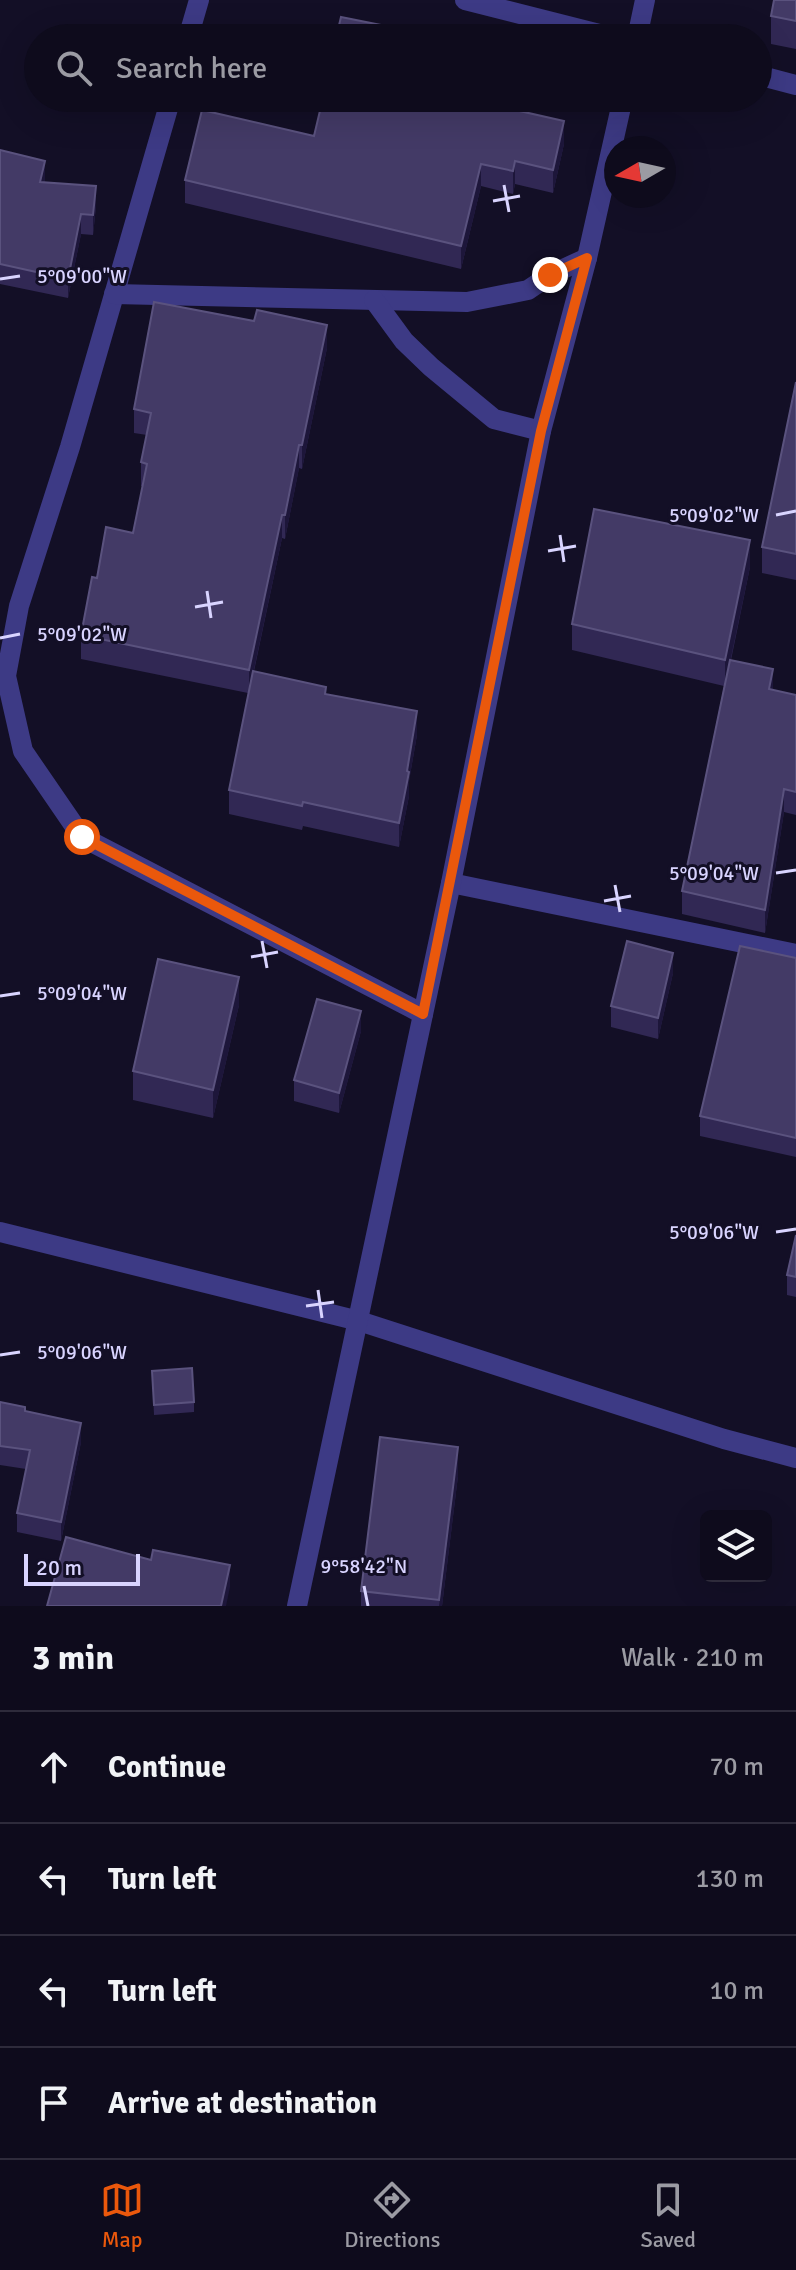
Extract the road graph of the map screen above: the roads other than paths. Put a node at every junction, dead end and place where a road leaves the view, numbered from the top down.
1 (199, 0) edge
2 (465, 0) edge
3 (645, 0) edge
4 (192, 24) edge
5 (560, 24) edge
6 (640, 24) edge
7 (772, 79) edge
8 (796, 85) edge
9 (167, 112) edge
10 (620, 112) edge
11 (587, 258) junction
12 (114, 294) junction
13 (374, 300) junction
14 (541, 431) junction
15 (451, 883) junction
16 (796, 954) edge
17 (423, 1014) junction
18 (0, 1232) edge
19 (359, 1321) junction
20 (796, 1458) edge
21 (297, 1606) edge

1 - 4 street
2 - 5 street
3 - 6 street
7 - 8 street
9 - 12 street
10 - 11 street
11 - 13 street
11 - 14 street
12 - 13 street
12 - 17 street
13 - 14 street
14 - 15 street
15 - 16 street
15 - 17 street
17 - 19 street
18 - 19 street
19 - 20 street
19 - 21 street

